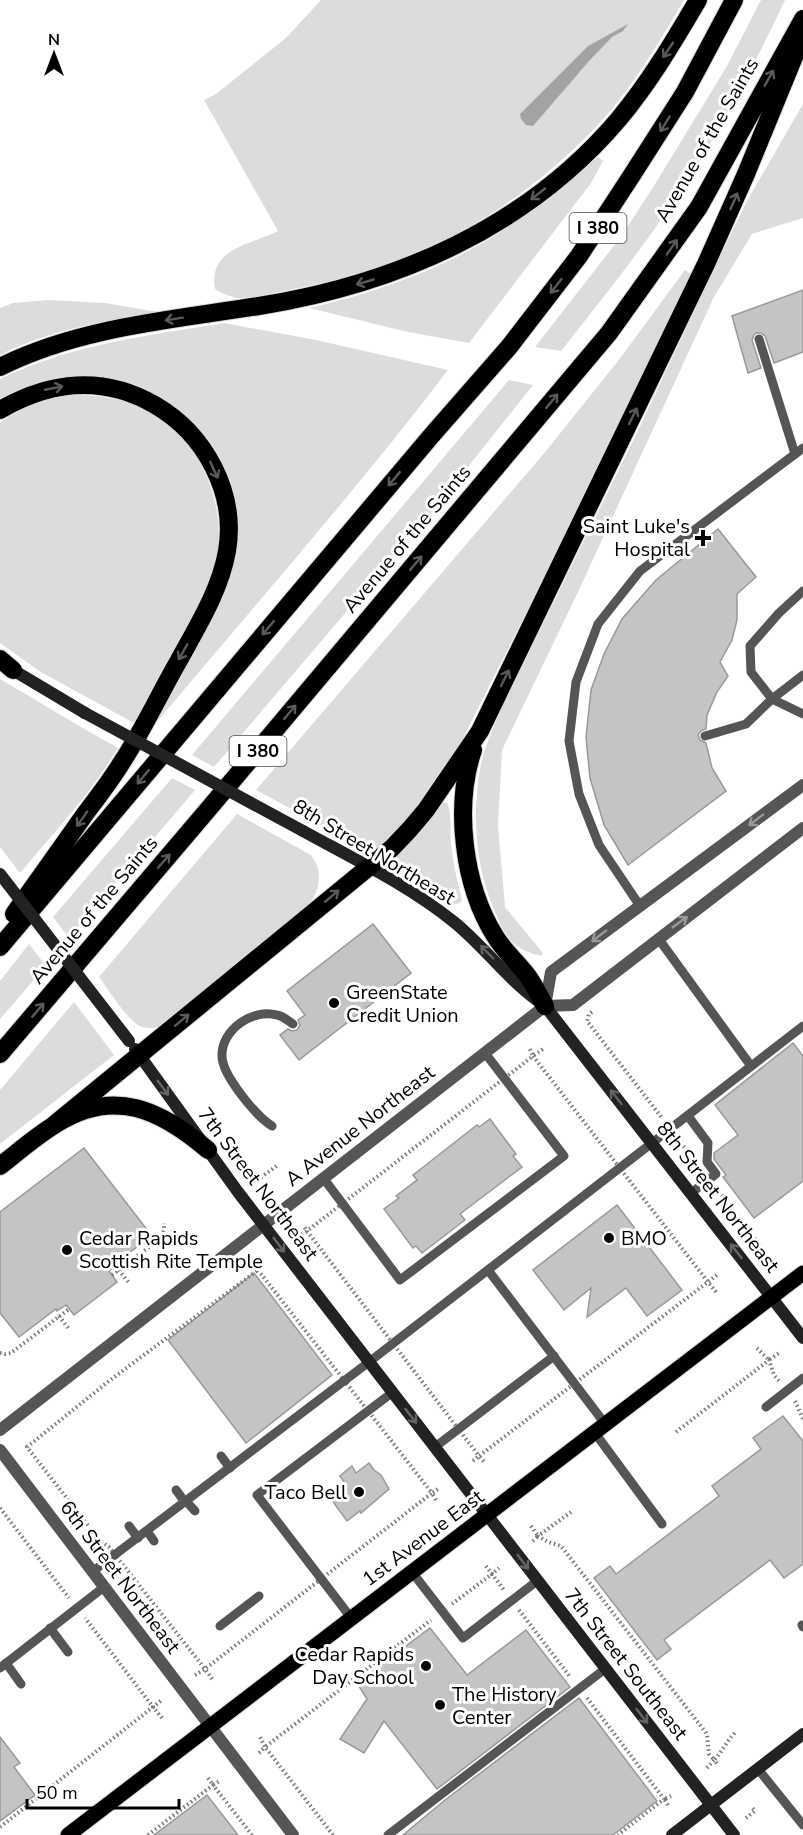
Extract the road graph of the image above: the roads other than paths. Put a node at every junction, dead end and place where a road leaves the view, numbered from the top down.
1 (698, 0) edge
2 (734, 0) edge
3 (803, 19) edge
4 (803, 35) edge
5 (759, 339) dead end
6 (0, 367) edge
7 (0, 411) edge
8 (799, 451) edge
9 (803, 591) edge
10 (4, 665) edge
11 (803, 675) edge
12 (772, 699) junction
13 (803, 714) edge
14 (480, 731) junction
15 (705, 736) dead end
16 (803, 785) edge
17 (803, 828) edge
18 (368, 867) junction
19 (0, 874) edge
20 (640, 906) junction
21 (0, 934) edge
22 (658, 938) junction
23 (0, 947) edge
24 (545, 1006) junction
25 (293, 1024) dead end
26 (803, 1026) edge
27 (134, 1048) junction
28 (485, 1053) junction
29 (0, 1054) edge
30 (751, 1066) junction
31 (688, 1116) junction
32 (55, 1124) junction
33 (272, 1126) dead end
34 (652, 1143) junction
35 (208, 1150) junction
36 (0, 1166) edge
37 (324, 1179) junction
38 (691, 1193) junction
39 (264, 1225) junction
40 (488, 1270) junction
41 (803, 1273) edge
42 (772, 1297) junction
43 (803, 1338) edge
44 (554, 1356) junction
45 (369, 1362) junction
46 (803, 1378) edge
47 (393, 1392) junction
48 (766, 1407) dead end
49 (600, 1429) junction
50 (0, 1430) edge
51 (435, 1447) junction
52 (0, 1450) edge
53 (221, 1456) dead end
54 (230, 1468) junction
55 (176, 1490) dead end
56 (186, 1502) junction
57 (195, 1511) dead end
58 (488, 1515) junction
59 (662, 1524) dead end
60 (129, 1526) dead end
61 (147, 1531) junction
62 (138, 1538) junction
63 (154, 1541) dead end
64 (92, 1572) junction
65 (412, 1572) junction
66 (537, 1581) junction
67 (104, 1587) junction
68 (259, 1596) dead end
69 (352, 1619) junction
70 (220, 1626) dead end
71 (50, 1628) junction
72 (68, 1652) dead end
73 (3, 1665) edge
74 (605, 1669) junction
75 (21, 1684) dead end
76 (210, 1726) junction
77 (803, 1734) edge
78 (758, 1769) junction
79 (711, 1806) junction
80 (803, 1825) edge
81 (68, 1835) edge
82 (293, 1835) edge
83 (388, 1835) edge
84 (672, 1835) edge
85 (734, 1835) edge

1 -> 6 highway
2 -> 23 highway, I 380
29 -> 3 highway, Avenue of the Saints / I 380
14 -> 4 highway
5 - 8 lane
7 -> 21 highway
8 - 20 lane
9 - 12 lane
10 - 18 main road, 8th Street Northeast, bridge
11 - 12 lane
12 - 13 lane
12 - 15 lane
14 - 18 highway
14 - 24 highway
16 -> 20 street
22 -> 17 street
24 -> 18 main road, 8th Street Northeast
27 -> 18 highway
19 - 27 main road, 7th Street Northeast, bridge
20 -> 24 street
22 - 24 street
22 - 30 lane
24 - 28 street, A Avenue Northeast
34 -> 24 main road, 8th Street Northeast
25 - 33 lane
26 - 30 lane
27 - 32 highway
27 -> 35 main road, 7th Street Northeast
28 - 37 street, A Avenue Northeast
28 - 37 lane
30 - 31 lane
31 - 34 lane
31 - 38 lane
32 - 35 highway
32 - 36 highway
34 - 38 main road, 8th Street Northeast
34 - 40 lane
35 - 39 main road, 7th Street Northeast
37 - 39 street, A Avenue Northeast
42 -> 38 main road, 8th Street Northeast
39 -> 45 main road, 7th Street Northeast
39 - 50 street, A Avenue Northeast
40 - 44 lane
40 - 45 lane
41 - 42 main road, 1st Avenue East
42 - 43 main road, 8th Street Northeast
42 - 49 main road, 1st Avenue East
44 - 49 lane
44 - 51 lane
45 - 47 main road, 7th Street Northeast
45 - 54 lane
46 - 48 lane
47 -> 51 main road, 7th Street Northeast
47 - 69 lane
49 - 58 main road, 1st Avenue East
49 - 59 lane
51 - 58 main road, 7th Street Northeast
52 - 64 street, 6th Street Northeast
53 - 54 lane
54 - 56 lane
55 - 56 lane
56 - 57 lane
56 - 61 lane
58 - 65 main road, 1st Avenue East
58 -> 66 main road, 7th Street Southeast
60 - 62 lane
61 - 62 lane
61 - 63 lane
62 - 64 lane
64 - 67 street, 6th Street Northeast
65 - 66 lane
65 - 69 main road, 1st Avenue East
66 - 74 main road, 7th Street Southeast
67 - 71 lane
67 - 76 street, 6th Street Northeast
68 - 70 lane
69 - 76 main road, 1st Avenue East
71 - 72 lane
71 - 73 lane
73 - 75 lane
74 -> 79 main road, 7th Street Southeast
74 - 83 lane
76 - 81 main road, 1st Avenue East
76 - 82 street, 6th Street Northeast
77 - 78 main road
78 - 79 main road
78 - 80 lane
79 - 84 main road
79 - 85 main road, 7th Street Southeast

